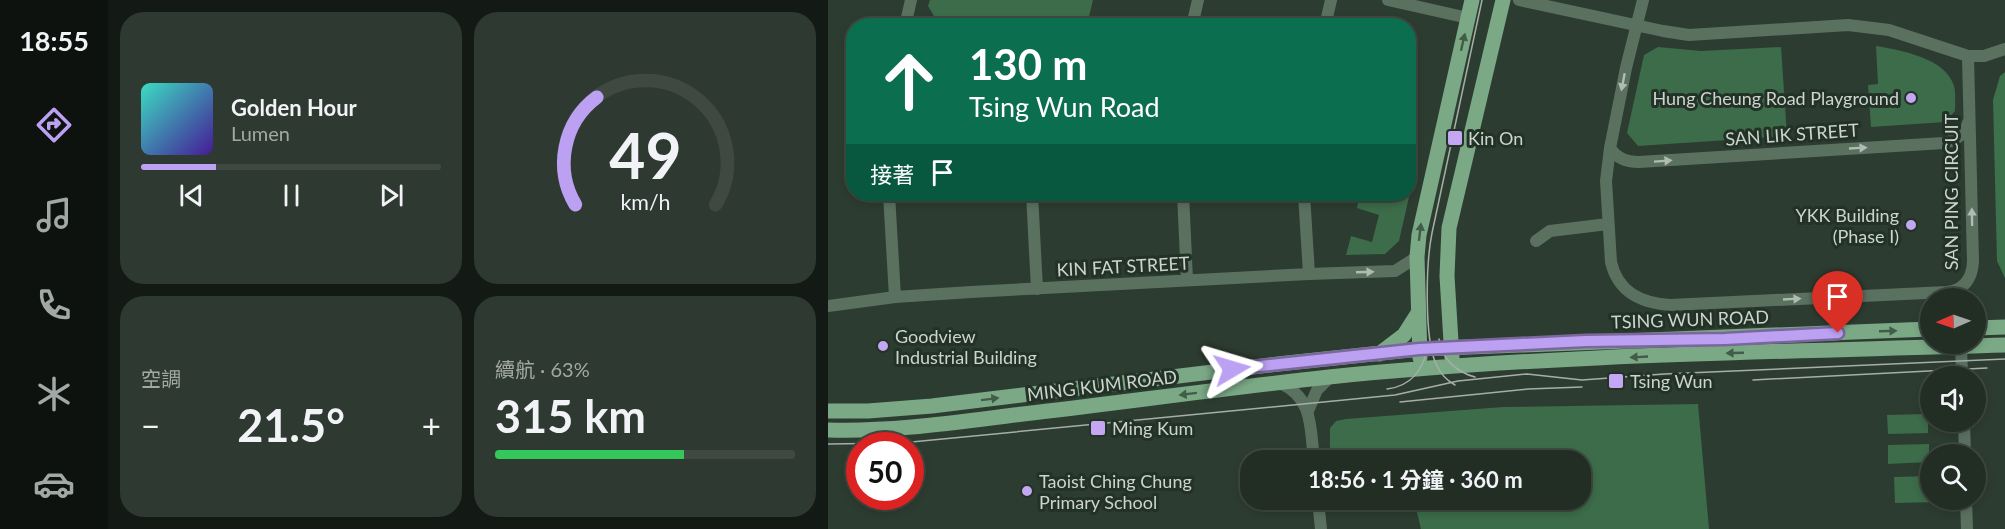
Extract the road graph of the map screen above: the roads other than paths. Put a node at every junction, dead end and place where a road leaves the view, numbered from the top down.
1 (911, 0) edge
2 (1198, 0) edge
3 (1331, 0) edge
4 (1388, 0) edge
5 (1472, 0) edge
6 (1503, 0) edge
7 (1519, 0) edge
8 (1643, 0) edge
9 (907, 18) edge
10 (1194, 18) edge
11 (1327, 18) edge
12 (1468, 18) junction
13 (1636, 25) junction
14 (2005, 49) edge
15 (1968, 56) junction
16 (1970, 119) junction
17 (1610, 148) junction
18 (889, 201) edge
19 (1032, 201) edge
20 (1183, 201) edge
21 (1304, 201) edge
22 (1608, 224) junction
23 (1536, 241) dead end
24 (1417, 257) junction
25 (1309, 274) junction
26 (1187, 280) junction
27 (1037, 289) junction
28 (895, 297) junction
29 (828, 306) edge
30 (1418, 312) junction
31 (2005, 327) edge
32 (1986, 328) edge
33 (1920, 329) edge
34 (1986, 345) edge
35 (2005, 345) edge
36 (1920, 346) edge
37 (1452, 348) junction
38 (1419, 349) junction
39 (1379, 354) junction
40 (1453, 367) junction
41 (1420, 370) junction
42 (1330, 377) junction
43 (1280, 383) junction
44 (828, 411) edge
45 (1308, 411) junction
46 (828, 430) edge
47 (1313, 450) edge
48 (1319, 510) edge
49 (1966, 510) edge
50 (1321, 529) edge
51 (1967, 529) edge

1 - 9 street
2 - 10 street
3 - 11 street
4 - 12 street
5 - 12 main road
6 - 37 main road
7 - 13 street
8 - 13 street, SAN PING CIRCUIT
24 -> 12 main road
13 - 15 street
13 -> 17 street, SAN PING CIRCUIT
14 - 15 street
15 - 16 street, SAN PING CIRCUIT
17 -> 16 street, SAN LIK STREET
22 -> 16 street, SAN PING CIRCUIT
17 - 22 street, SAN PING CIRCUIT
18 - 28 street
19 - 27 street
20 - 26 street
21 - 25 street
22 - 23 street
25 -> 24 street, KIN FAT STREET
24 - 30 main road
25 - 26 street, KIN FAT STREET
26 - 27 street, KIN FAT STREET
27 - 28 street, KIN FAT STREET
28 - 29 street, KIN FAT STREET
30 - 38 main road
30 - 39 main road
31 - 32 main road
37 -> 33 main road, TSING WUN ROAD
34 - 35 main road, TSING WUN ROAD
36 -> 40 main road, TSING WUN ROAD
37 - 38 main road, MING KUM ROAD
37 - 40 main road
38 - 39 main road, MING KUM ROAD
38 - 41 main road
44 -> 39 main road, MING KUM ROAD
40 - 41 main road, MING KUM ROAD
41 - 42 main road, MING KUM ROAD
42 - 43 main road, MING KUM ROAD
42 - 45 street
43 - 45 street
43 -> 46 main road, MING KUM ROAD
45 - 47 street
48 - 50 street
49 - 51 street

